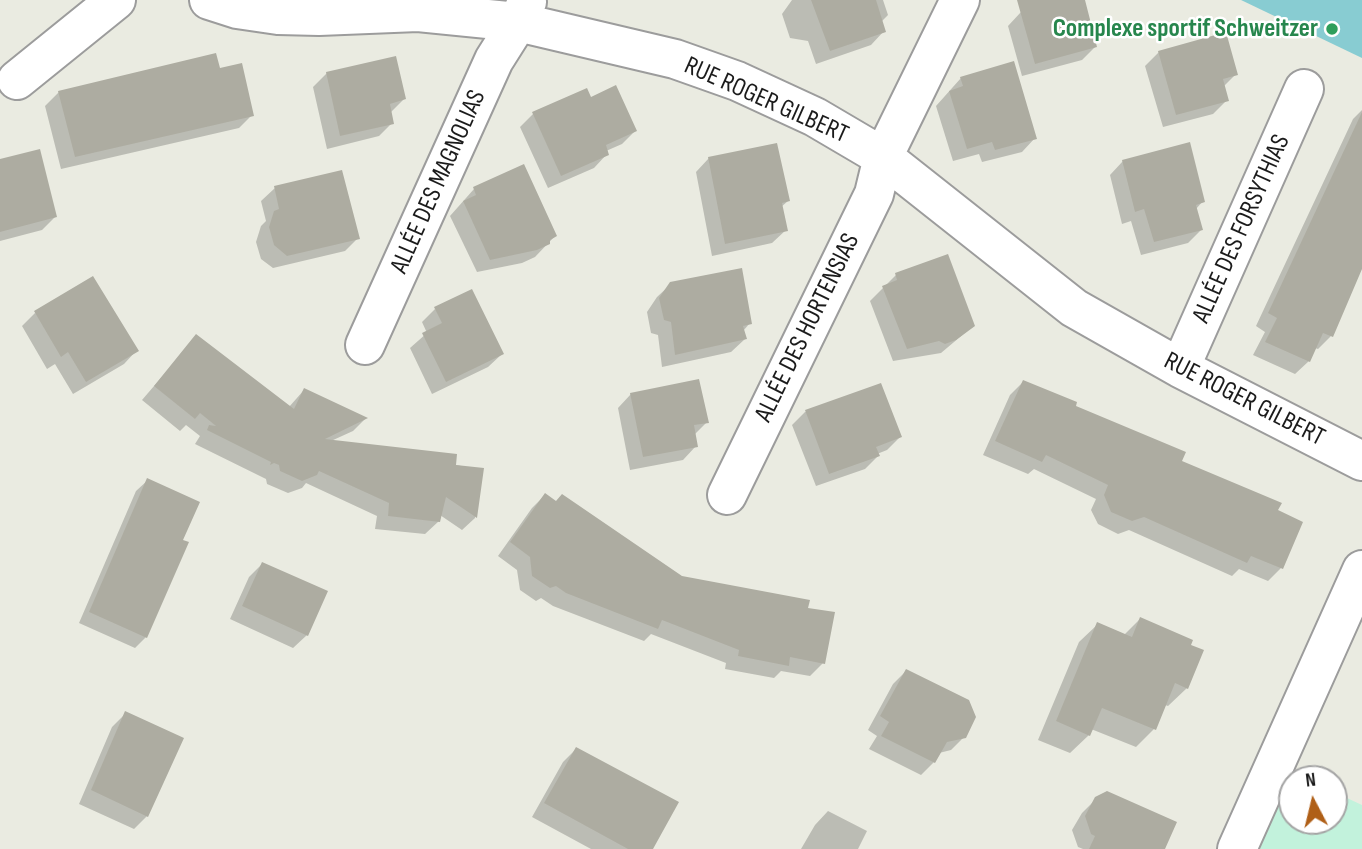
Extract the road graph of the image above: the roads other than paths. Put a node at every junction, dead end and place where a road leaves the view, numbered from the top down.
1 (116, 0) edge
2 (209, 0) edge
3 (960, 0) edge
4 (523, 11) edge
5 (18, 80) dead end
6 (1304, 89) dead end
7 (883, 157) junction
8 (365, 345) dead end
9 (1180, 368) junction
10 (1362, 461) edge
11 (727, 495) dead end
12 (1362, 570) edge
13 (1237, 849) edge

1 - 5 street
2 - 4 street, RUE ROGER GILBERT
3 - 7 street, ALLÉE DES HORTENSIAS
4 - 7 street, RUE ROGER GILBERT
4 - 8 street, ALLÉE DES MAGNOLIAS
6 - 9 street, ALLÉE DES FORSYTHIAS
7 - 9 street, RUE ROGER GILBERT
7 - 11 street, ALLÉE DES HORTENSIAS
9 - 10 street, RUE ROGER GILBERT
12 - 13 street

